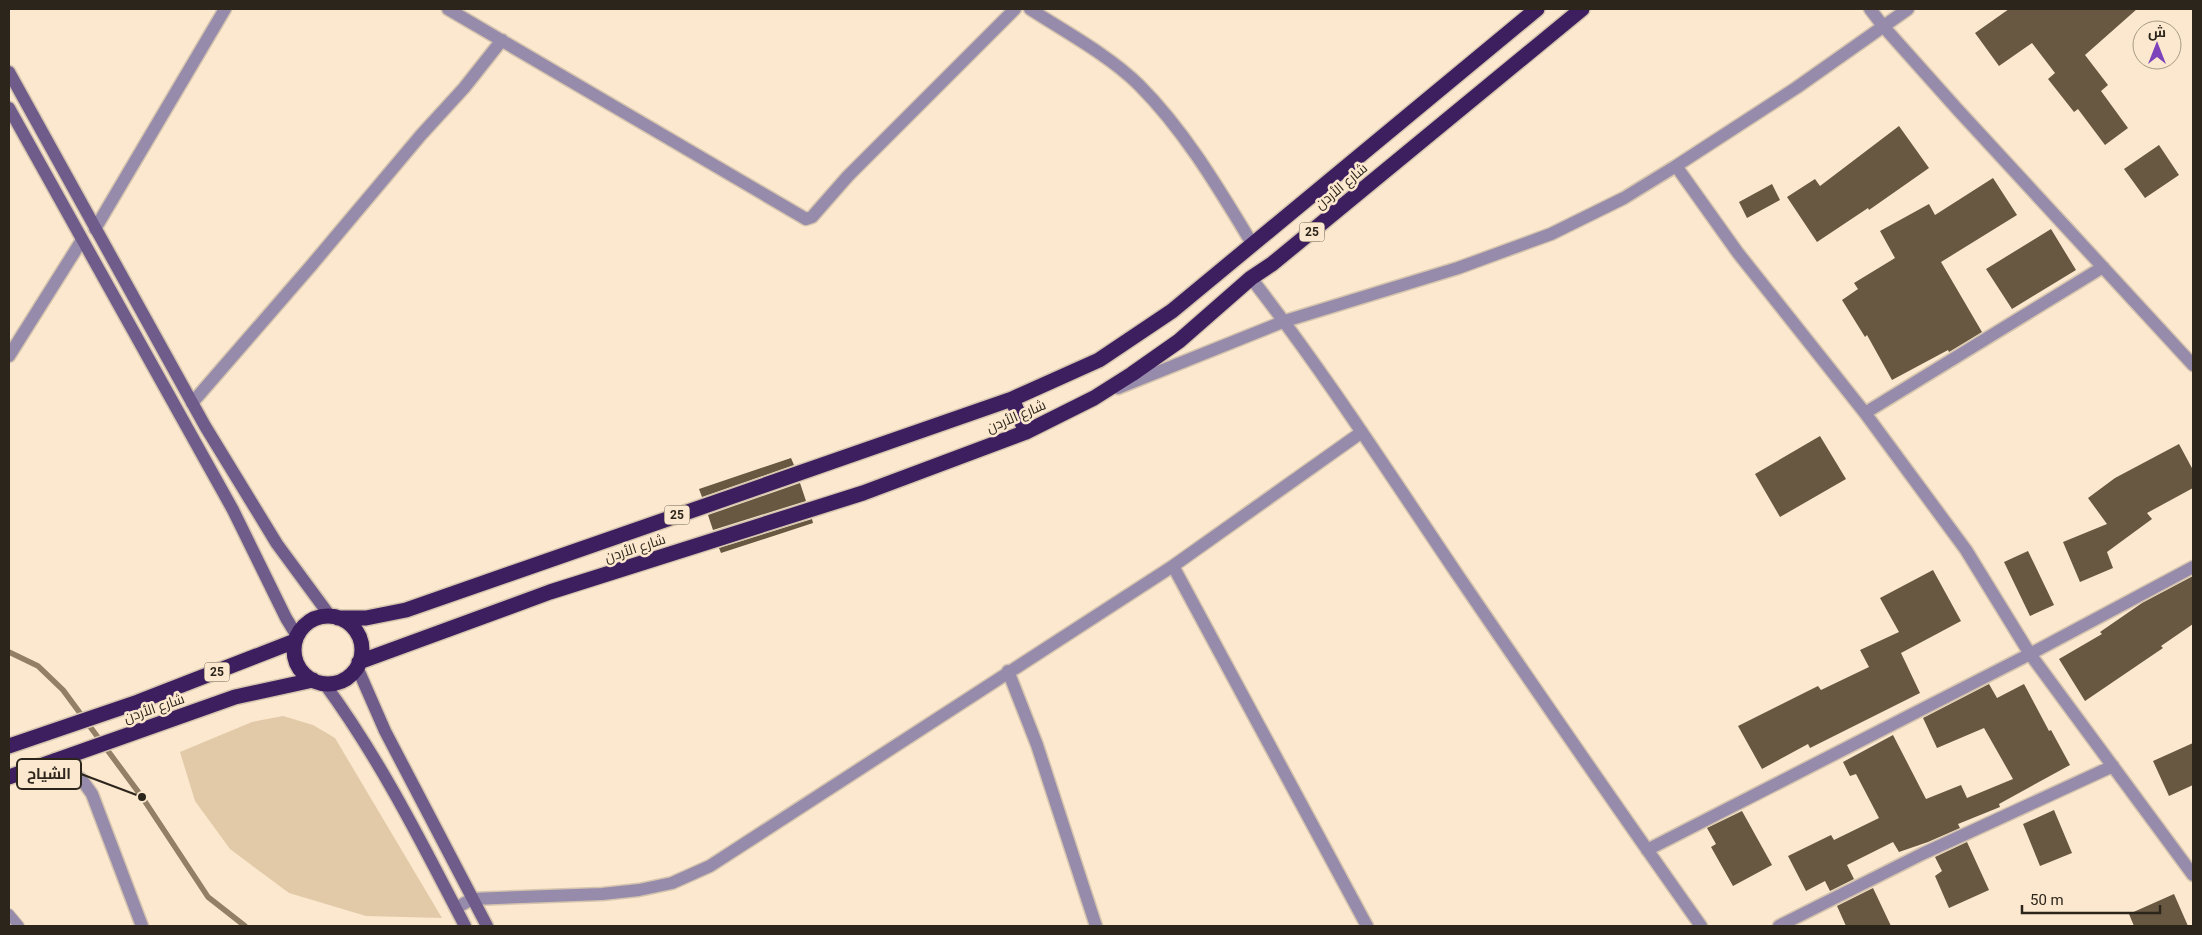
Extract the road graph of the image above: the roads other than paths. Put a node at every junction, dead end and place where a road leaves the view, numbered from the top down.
1 (225, 9) edge
2 (448, 9) edge
3 (1015, 9) edge
4 (1030, 9) edge
5 (1537, 9) edge
6 (1582, 9) edge
7 (1870, 9) edge
8 (1908, 9) edge
9 (1883, 26) junction
10 (502, 40) junction
11 (9, 72) edge
12 (9, 108) edge
13 (1676, 166) junction
14 (95, 229) junction
15 (82, 240) junction
16 (1253, 245) junction
17 (2103, 267) junction
18 (1251, 278) junction
19 (1285, 321) junction
20 (9, 356) edge
21 (2193, 364) edge
22 (1094, 398) junction
23 (1012, 399) junction
24 (192, 403) junction
25 (1864, 413) junction
26 (1026, 432) junction
27 (1362, 432) junction
28 (1174, 566) junction
29 (2193, 567) edge
30 (334, 617) junction
31 (296, 639) junction
32 (2030, 654) junction
33 (358, 665) junction
34 (1008, 671) junction
35 (318, 682) junction
36 (9, 746) edge
37 (58, 758) junction
38 (2113, 766) junction
39 (9, 777) edge
40 (1647, 850) junction
41 (2193, 874) edge
42 (472, 899) junction
43 (9, 914) edge
44 (460, 917) edge
45 (19, 926) edge
46 (142, 926) edge
47 (487, 926) edge
48 (1096, 926) edge
49 (1367, 926) edge
50 (1701, 926) edge
51 (1779, 926) edge

1 - 14 street
2 - 10 street
3 - 10 street
4 - 16 street
5 - 16 highway, شارع الأردن / 25
6 - 18 highway, شارع الأردن / 25
7 - 9 street
8 - 9 street
9 - 13 street
9 - 17 street
10 - 24 street
11 - 14 main road
12 - 15 main road
13 - 19 street
13 - 25 street
14 - 24 main road
15 - 20 street
15 - 31 main road
16 - 23 highway, شارع الأردن / 25
17 - 21 street
17 - 25 street
18 - 19 street
18 - 22 highway, شارع الأردن / 25
19 - 22 street
19 - 27 street
22 - 26 highway, شارع الأردن / 25
23 - 26 highway
23 - 30 highway, شارع الأردن / 25
24 - 30 main road
25 - 32 street
26 - 33 highway, شارع الأردن / 25
27 - 28 street
27 - 40 street
28 - 34 street
28 - 49 street
29 - 32 street
30 - 31 highway, 25
30 - 33 highway
31 - 35 highway
31 - 36 highway, شارع الأردن / 25
32 - 38 street
32 - 40 street
33 - 35 highway, 25
33 - 42 main road
34 - 42 street
34 - 48 street
35 - 37 highway, شارع الأردن / 25
35 - 44 main road
37 - 39 highway, شارع الأردن / 25
37 - 46 street
38 - 41 street
38 - 51 street
40 - 50 street
42 - 44 street
42 - 47 main road
43 - 45 lane

